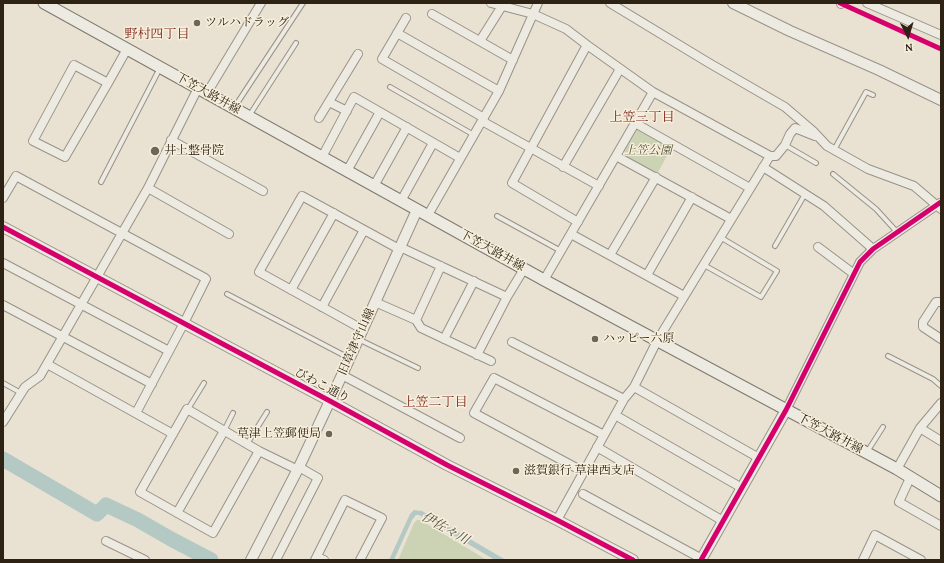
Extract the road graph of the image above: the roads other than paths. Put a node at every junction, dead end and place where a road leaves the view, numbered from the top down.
1 (44, 3) edge
2 (261, 3) edge
3 (303, 3) edge
4 (490, 3) edge
5 (538, 3) edge
6 (610, 3) edge
7 (733, 3) edge
8 (867, 3) edge
9 (502, 6) junction
10 (432, 14) dead end
11 (534, 14) junction
12 (406, 18) dead end
13 (397, 33) junction
14 (941, 35) edge
15 (480, 41) junction
16 (296, 43) dead end
17 (587, 45) junction
18 (127, 49) junction
19 (358, 54) dead end
20 (513, 60) junction
21 (160, 67) junction
22 (620, 69) junction
23 (108, 83) junction
24 (390, 87) dead end
25 (202, 91) junction
26 (499, 91) junction
27 (653, 92) junction
28 (872, 95) dead end
29 (941, 100) edge
30 (329, 102) junction
31 (234, 108) junction
32 (347, 111) junction
33 (380, 112) junction
34 (248, 116) junction
35 (319, 118) dead end
36 (483, 120) junction
37 (635, 123) junction
38 (407, 127) junction
39 (474, 135) junction
40 (171, 140) junction
41 (822, 140) junction
42 (433, 142) junction
43 (786, 145) junction
44 (530, 149) junction
45 (834, 150) junction
46 (616, 156) junction
47 (770, 156) junction
48 (322, 157) junction
49 (460, 158) junction
50 (816, 163) dead end
51 (564, 167) junction
52 (763, 167) junction
53 (347, 171) junction
54 (833, 174) dead end
55 (656, 178) junction
56 (101, 182) dead end
57 (374, 186) junction
58 (599, 186) junction
59 (148, 188) junction
60 (750, 188) junction
61 (263, 191) dead end
62 (805, 194) junction
63 (3, 198) edge
64 (692, 198) junction
65 (401, 201) junction
66 (940, 205) edge
67 (417, 210) junction
68 (334, 213) junction
69 (428, 215) junction
70 (497, 216) dead end
71 (731, 219) junction
72 (578, 222) junction
73 (3, 227) edge
74 (364, 230) junction
75 (897, 232) junction
76 (123, 233) junction
77 (229, 234) dead end
78 (571, 234) junction
79 (720, 237) junction
80 (775, 246) dead end
81 (818, 247) dead end
82 (399, 248) junction
83 (873, 249) junction
84 (561, 251) junction
85 (610, 255) junction
86 (3, 264) edge
87 (704, 265) junction
88 (441, 266) junction
89 (524, 269) junction
90 (854, 274) junction
91 (646, 275) junction
92 (96, 277) junction
93 (544, 280) junction
94 (474, 281) junction
95 (291, 290) junction
96 (227, 294) dead end
97 (684, 296) junction
98 (507, 297) junction
99 (375, 302) junction
100 (941, 302) edge
101 (81, 304) junction
102 (3, 305) edge
103 (322, 307) junction
104 (416, 320) junction
105 (184, 323) junction
106 (360, 334) junction
107 (63, 336) junction
108 (941, 339) edge
109 (444, 340) junction
110 (657, 341) junction
111 (512, 342) dead end
112 (169, 351) junction
113 (477, 355) junction
114 (888, 356) dead end
115 (350, 358) junction
116 (491, 361) dead end
117 (47, 364) junction
118 (418, 368) dead end
119 (342, 375) junction
120 (3, 383) edge
121 (204, 383) dead end
122 (152, 384) junction
123 (941, 386) edge
124 (634, 387) junction
125 (21, 393) junction
126 (624, 399) junction
127 (330, 401) junction
128 (941, 403) edge
129 (187, 410) junction
130 (786, 410) junction
131 (267, 412) dead end
132 (136, 413) junction
133 (233, 413) dead end
134 (615, 415) junction
135 (4, 416) edge
136 (883, 427) dead end
137 (920, 428) junction
138 (224, 431) junction
139 (173, 434) junction
140 (604, 435) junction
141 (460, 438) dead end
142 (941, 441) edge
143 (247, 444) junction
144 (598, 447) junction
145 (259, 451) junction
146 (867, 453) junction
147 (759, 458) junction
148 (298, 468) junction
149 (897, 469) junction
150 (584, 472) junction
151 (910, 478) junction
152 (742, 488) junction
153 (583, 494) dead end
154 (941, 496) edge
155 (177, 513) junction
156 (558, 520) junction
157 (723, 521) junction
158 (941, 526) edge
159 (106, 541) dead end
160 (134, 558) edge
161 (319, 559) edge
162 (701, 559) edge
163 (145, 560) edge
164 (251, 560) edge
165 (276, 560) edge
166 (360, 560) edge
167 (633, 560) edge
168 (862, 560) edge
169 (921, 560) edge

1 - 18 main road, 下笠大路井線
2 - 25 street
3 - 31 lane
4 - 9 street
5 - 11 street
6 - 41 street
7 - 29 street
8 - 14 street
9 - 11 street
9 - 15 street
10 - 15 street
11 - 17 street
11 - 20 street
12 - 13 street
13 - 26 street
13 - 36 street
15 - 20 street
16 - 34 lane
17 - 22 street
17 - 44 street
18 - 21 main road, 下笠大路井線
18 - 23 street
19 - 30 street
20 - 26 street
21 - 25 main road, 下笠大路井線
21 - 56 lane
22 - 27 street
22 - 51 street
23 - 23 street
24 - 39 lane
25 - 31 main road, 下笠大路井線
25 - 40 street
26 - 36 street
27 - 37 street
27 - 47 street
28 - 45 lane
30 - 32 street
30 - 35 street
31 - 34 main road, 下笠大路井線
32 - 33 street
32 - 48 street
33 - 38 street
33 - 53 street
34 - 48 main road, 下笠大路井線
36 - 39 street
36 - 44 street
37 - 46 street
37 - 60 street
38 - 42 street
38 - 57 street
39 - 49 street
40 - 59 street
40 - 61 street
41 - 43 street
41 - 45 street
42 - 49 street
42 - 65 street
43 - 47 street
43 - 50 lane
44 - 51 street
44 - 72 street
45 - 66 street
46 - 55 street
46 - 58 street
47 - 52 street
48 - 53 main road, 下笠大路井線
49 - 69 street
51 - 58 street
52 - 60 street
52 - 62 street
53 - 57 main road, 下笠大路井線
54 - 75 lane
55 - 64 street
55 - 85 street
57 - 65 main road, 下笠大路井線
58 - 72 street
59 - 76 street
59 - 77 street
60 - 71 street
62 - 80 lane
62 - 83 street
63 - 76 street
64 - 71 street
64 - 91 street
65 - 67 main road, 下笠大路井線
66 - 75 street
67 - 69 main road, 下笠大路井線
67 - 82 street, 旧草津守山線
68 - 74 street
68 - 95 street
68 - 95 street
69 - 89 main road, 下笠大路井線
70 - 84 lane
71 - 79 street
72 - 78 street
73 - 92 street, びわこ通り
74 - 82 street
74 - 103 street
75 - 83 street
76 - 92 street
76 - 105 street
78 - 84 street
78 - 85 street
79 - 87 street
79 - 87 lane
81 - 90 street
82 - 88 street
82 - 99 street, 旧草津守山線
83 - 90 street
84 - 93 street
85 - 91 street
86 - 101 street
87 - 97 street
88 - 94 street
88 - 104 street
89 - 93 main road, 下笠大路井線
89 - 98 street
90 - 130 street
91 - 97 street
92 - 101 street
92 - 105 street, びわこ通り
93 - 110 main road, 下笠大路井線
94 - 98 street
94 - 109 street
95 - 103 street
96 - 115 lane
97 - 110 street
98 - 113 street
99 - 104 street
99 - 106 street, 旧草津守山線
100 - 108 street
101 - 107 street
101 - 112 street
102 - 107 street
103 - 106 street
104 - 109 street
105 - 112 street
105 - 127 street, びわこ通り
106 - 115 street, 旧草津守山線
106 - 118 lane
107 - 117 street
107 - 122 street
109 - 113 street
110 - 124 street
110 - 130 main road, 下笠大路井線
111 - 126 street
112 - 122 street
113 - 116 street
114 - 123 lane
115 - 119 street, 旧草津守山線
117 - 125 street
117 - 132 street
119 - 127 street, 旧草津守山線
119 - 141 street
120 - 125 lane
121 - 129 lane
122 - 132 street
124 - 126 street
124 - 147 street
125 - 135 street
126 - 134 street
127 - 148 street, 旧草津守山線
127 - 156 street, びわこ通り
128 - 137 street
129 - 138 street
129 - 139 street
130 - 146 main road, 下笠大路井線
130 - 147 street
131 - 143 lane
132 - 139 street
133 - 138 lane
134 - 140 street
134 - 152 street
136 - 146 lane
137 - 142 street
137 - 149 street
138 - 143 street
138 - 155 street
139 - 155 street
140 - 144 street
140 - 150 street
143 - 145 street
144 - 150 street
144 - 157 street
145 - 148 street
145 - 155 street
146 - 149 main road, 下笠大路井線
147 - 152 street
148 - 164 street, 旧草津守山線
148 - 165 street
149 - 151 main road, 下笠大路井線
150 - 156 street
151 - 154 main road, 下笠大路井線
151 - 158 street
152 - 157 street
153 - 162 street
156 - 167 street, びわこ通り
157 - 162 street
159 - 160 street
160 - 163 street
161 - 166 street
168 - 169 street

